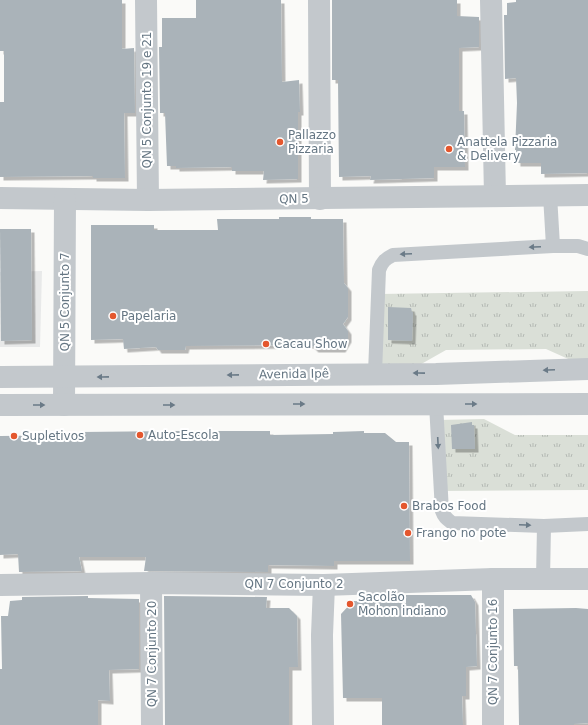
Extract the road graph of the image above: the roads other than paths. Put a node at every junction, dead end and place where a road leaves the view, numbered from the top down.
1 (146, 0) edge
2 (319, 0) edge
3 (491, 0) edge
4 (550, 195) junction
5 (588, 195) edge
6 (495, 196) junction
7 (0, 198) edge
8 (320, 198) junction
9 (65, 199) junction
10 (148, 200) junction
11 (553, 246) junction
12 (588, 249) edge
13 (588, 369) edge
14 (375, 373) junction
15 (0, 377) edge
16 (65, 377) junction
17 (436, 404) junction
18 (588, 404) edge
19 (0, 405) edge
20 (64, 405) junction
21 (588, 524) edge
22 (544, 526) junction
23 (493, 579) junction
24 (543, 579) junction
25 (588, 579) edge
26 (151, 583) junction
27 (0, 585) edge
28 (324, 585) junction
29 (152, 725) edge
30 (323, 725) edge
31 (493, 725) edge

1 - 10 street, QN 5 Conjunto 19 e 21
2 - 8 street
3 - 6 street
4 - 5 street, QN 5
4 - 6 street, QN 5
4 - 11 lane
6 - 8 street, QN 5
7 - 9 street, QN 5
8 - 10 street, QN 5
9 - 10 street, QN 5
9 - 16 street, QN 5 Conjunto 7
11 - 12 lane
11 -> 14 lane
13 -> 14 street, Avenida Ipê
14 -> 16 street, Avenida Ipê
15 - 16 street, Avenida Ipê
16 - 20 street, QN 5 Conjunto 7
17 -> 18 street
20 -> 17 street
17 -> 22 lane
19 -> 20 street
21 - 22 lane
22 - 24 lane
23 - 24 street, QN 7 Conjunto 2
23 - 28 street, QN 7 Conjunto 2
23 - 31 street, QN 7 Conjunto 16
24 - 25 street, QN 7 Conjunto 2
26 - 27 street, QN 7 Conjunto 2
26 - 28 street, QN 7 Conjunto 2
26 - 29 street, QN 7 Conjunto 20
28 - 30 street

